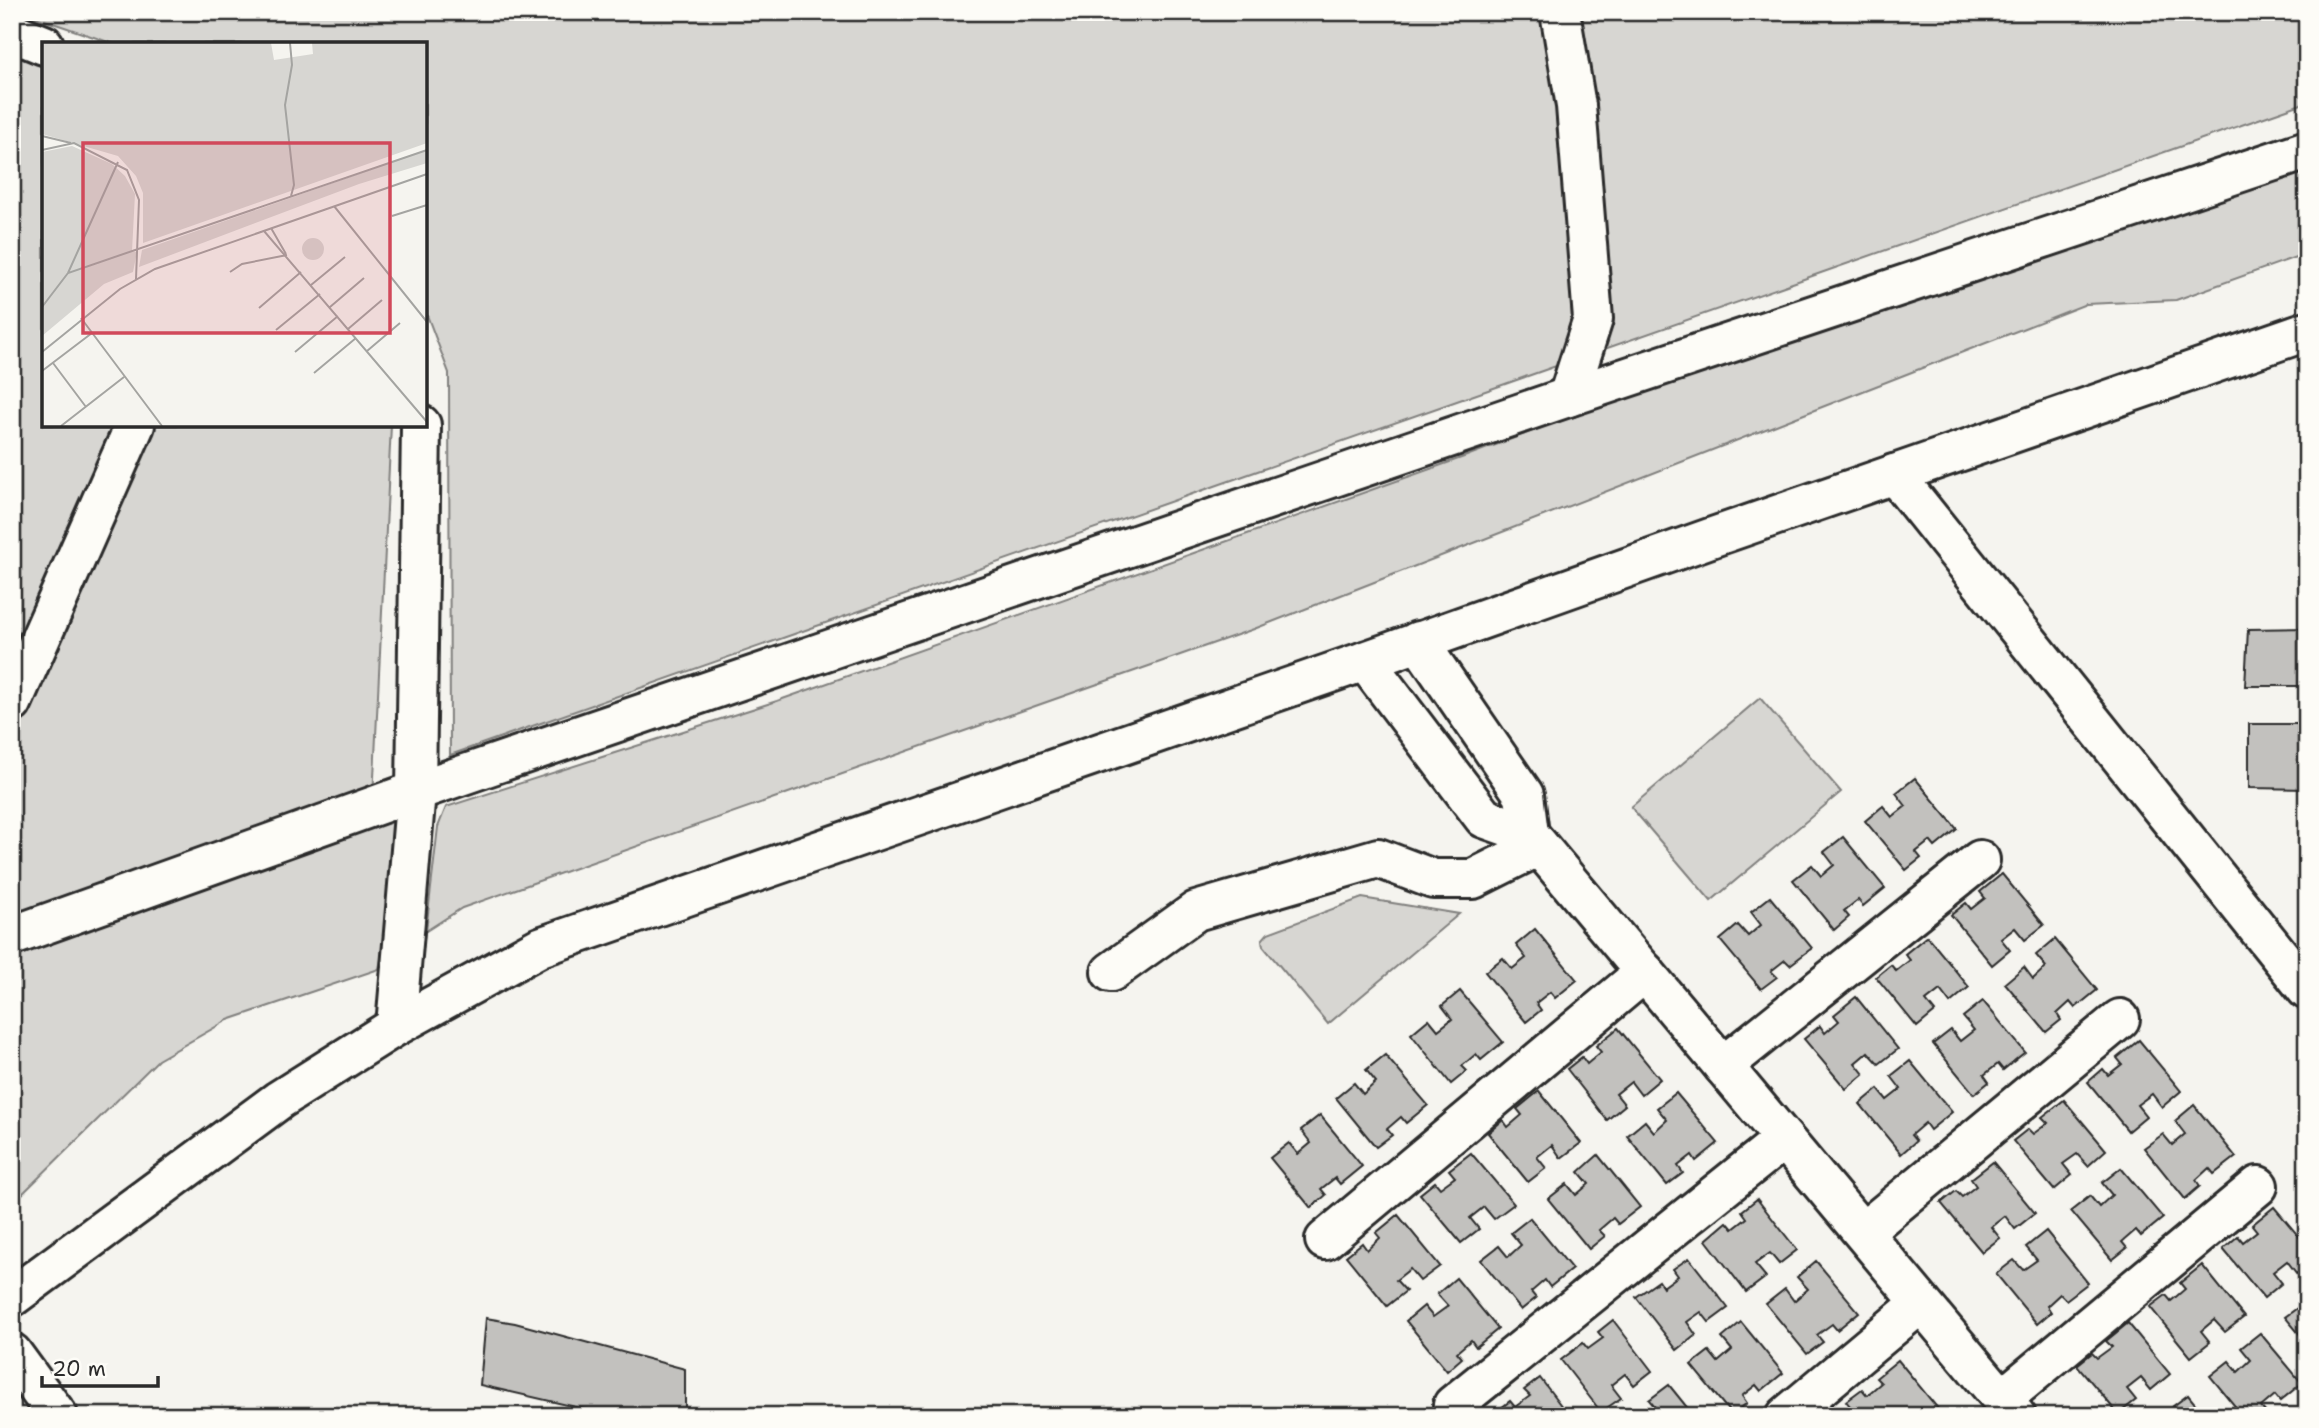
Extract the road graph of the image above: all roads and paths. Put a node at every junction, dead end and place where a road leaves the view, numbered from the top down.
1 (1560, 12) edge
2 (12, 32) edge
3 (42, 43) edge
4 (2307, 150) edge
5 (2307, 331) edge
6 (1568, 397) junction
7 (134, 427) edge
8 (421, 427) edge
9 (1894, 474) junction
10 (1419, 641) junction
11 (1366, 661) junction
12 (12, 702) edge
13 (416, 791) junction
14 (1534, 840) junction
15 (1980, 860) dead end
16 (12, 936) edge
17 (1111, 972) dead end
18 (1645, 972) junction
19 (2307, 990) edge
20 (2120, 1019) dead end
21 (396, 1026) junction
22 (1723, 1066) junction
23 (1784, 1139) junction
24 (2258, 1186) dead end
25 (1863, 1232) junction
26 (1325, 1240) dead end
27 (12, 1297) edge
28 (1922, 1303) junction
29 (12, 1353) edge
30 (1453, 1405) dead end
31 (2009, 1407) edge
32 (58, 1416) edge
33 (1786, 1416) edge

1 - 6 street
2 - 3 street
4 - 6 street
5 - 9 street
6 - 13 street
7 - 12 street
8 - 13 street
9 - 10 street
9 - 19 street
10 - 11 street
10 - 14 street
11 - 14 street
11 - 21 street
13 - 16 street
13 - 21 street
14 - 17 street
14 - 18 street
15 - 22 street
18 - 22 street
18 - 26 street
20 - 25 street
21 - 27 street
22 - 23 street
23 - 25 street
23 - 30 street
24 - 31 street
25 - 28 street
28 - 31 street
28 - 33 street
29 - 32 street

